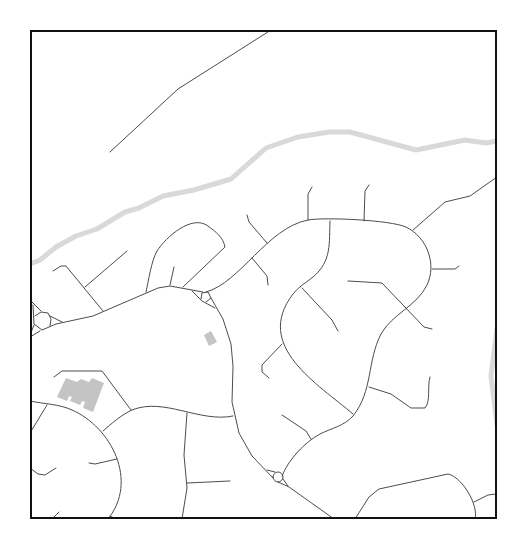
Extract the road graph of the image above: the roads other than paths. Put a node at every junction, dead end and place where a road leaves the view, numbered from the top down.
1 (271, 30) edge
2 (110, 152) dead end
3 (497, 177) edge
4 (369, 185) dead end
5 (312, 187) dead end
6 (247, 215) dead end
7 (308, 220) junction
8 (330, 220) junction
9 (364, 222) junction
10 (413, 231) junction
11 (268, 243) junction
12 (127, 251) dead end
13 (251, 258) junction
14 (459, 266) dead end
15 (174, 267) dead end
16 (431, 269) junction
17 (53, 271) dead end
18 (348, 281) dead end
19 (268, 285) dead end
20 (170, 286) junction
21 (301, 287) junction
22 (84, 288) junction
23 (182, 288) junction
24 (213, 290) junction
25 (191, 291) junction
26 (203, 292) junction
27 (206, 292) junction
28 (146, 293) junction
29 (211, 297) junction
30 (30, 300) edge
31 (201, 300) junction
32 (206, 302) junction
33 (33, 305) junction
34 (406, 307) junction
35 (215, 308) junction
36 (42, 312) junction
37 (103, 312) junction
38 (34, 316) junction
39 (50, 316) junction
40 (62, 322) junction
41 (34, 324) junction
42 (49, 327) junction
43 (42, 330) junction
44 (432, 330) dead end
45 (338, 331) dead end
46 (30, 337) edge
47 (282, 343) junction
48 (54, 377) dead end
49 (430, 377) dead end
50 (269, 378) dead end
51 (368, 387) junction
52 (30, 401) edge
53 (48, 404) junction
54 (132, 410) junction
55 (187, 413) junction
56 (353, 414) junction
57 (282, 415) dead end
58 (234, 416) junction
59 (102, 431) junction
60 (30, 433) edge
61 (312, 439) junction
62 (117, 459) junction
63 (89, 463) dead end
64 (287, 467) junction
65 (30, 468) edge
66 (56, 468) dead end
67 (264, 468) junction
68 (277, 472) junction
69 (283, 477) junction
70 (273, 478) junction
71 (230, 481) dead end
72 (278, 482) junction
73 (186, 483) junction
74 (289, 487) junction
75 (496, 494) edge
76 (473, 503) junction
77 (58, 512) dead end
78 (110, 516) junction
79 (424, 518) dead end
80 (52, 519) edge
81 (108, 519) edge
82 (116, 519) edge
83 (182, 519) edge
84 (334, 519) edge
85 (355, 519) edge
86 (427, 519) edge
87 (475, 519) edge

1 - 2 street
3 - 10 street
4 - 9 street
5 - 7 street
6 - 11 street
7 - 8 street
7 - 11 street
8 - 9 street
8 - 21 street
9 - 10 street
10 - 16 street
11 - 13 street
12 - 22 street
13 - 19 street
13 - 24 street
14 - 16 street
15 - 20 street
16 - 34 street
17 - 22 street
18 - 34 street
20 - 23 street
20 - 28 street
21 - 45 street
21 - 47 street
22 - 37 street
23 - 25 street
23 - 28 street
24 - 27 street
24 - 29 street
25 - 26 street
25 - 31 street
26 - 27 street
26 - 31 street
27 - 29 street
28 - 37 street
29 - 32 street
29 - 35 street
30 - 33 street
31 - 32 street
32 - 35 street
33 - 36 street
33 - 38 street
34 - 44 street
34 - 51 street
35 - 58 street
36 - 38 street
36 - 39 street
37 - 40 street
38 - 41 street
39 - 40 street
39 - 42 street
40 - 42 street
41 - 43 street
41 - 46 street
42 - 43 street
43 - 46 street
47 - 50 street
47 - 56 street
48 - 54 street
49 - 51 street
51 - 56 street
52 - 53 street
53 - 59 street
53 - 60 street
54 - 55 street
54 - 59 street
55 - 58 street
55 - 73 street
56 - 61 street
57 - 61 street
58 - 67 street
59 - 62 street
61 - 64 street
62 - 63 street
62 - 78 street
64 - 68 street
64 - 69 street
65 - 66 street
67 - 68 street
67 - 70 street
68 - 69 street
68 - 70 street
69 - 72 street
69 - 74 street
70 - 72 street
71 - 73 street
72 - 74 street
73 - 83 street
74 - 84 street
75 - 76 street
76 - 85 street
76 - 87 street
77 - 80 street
78 - 81 street
78 - 82 street
79 - 86 street

